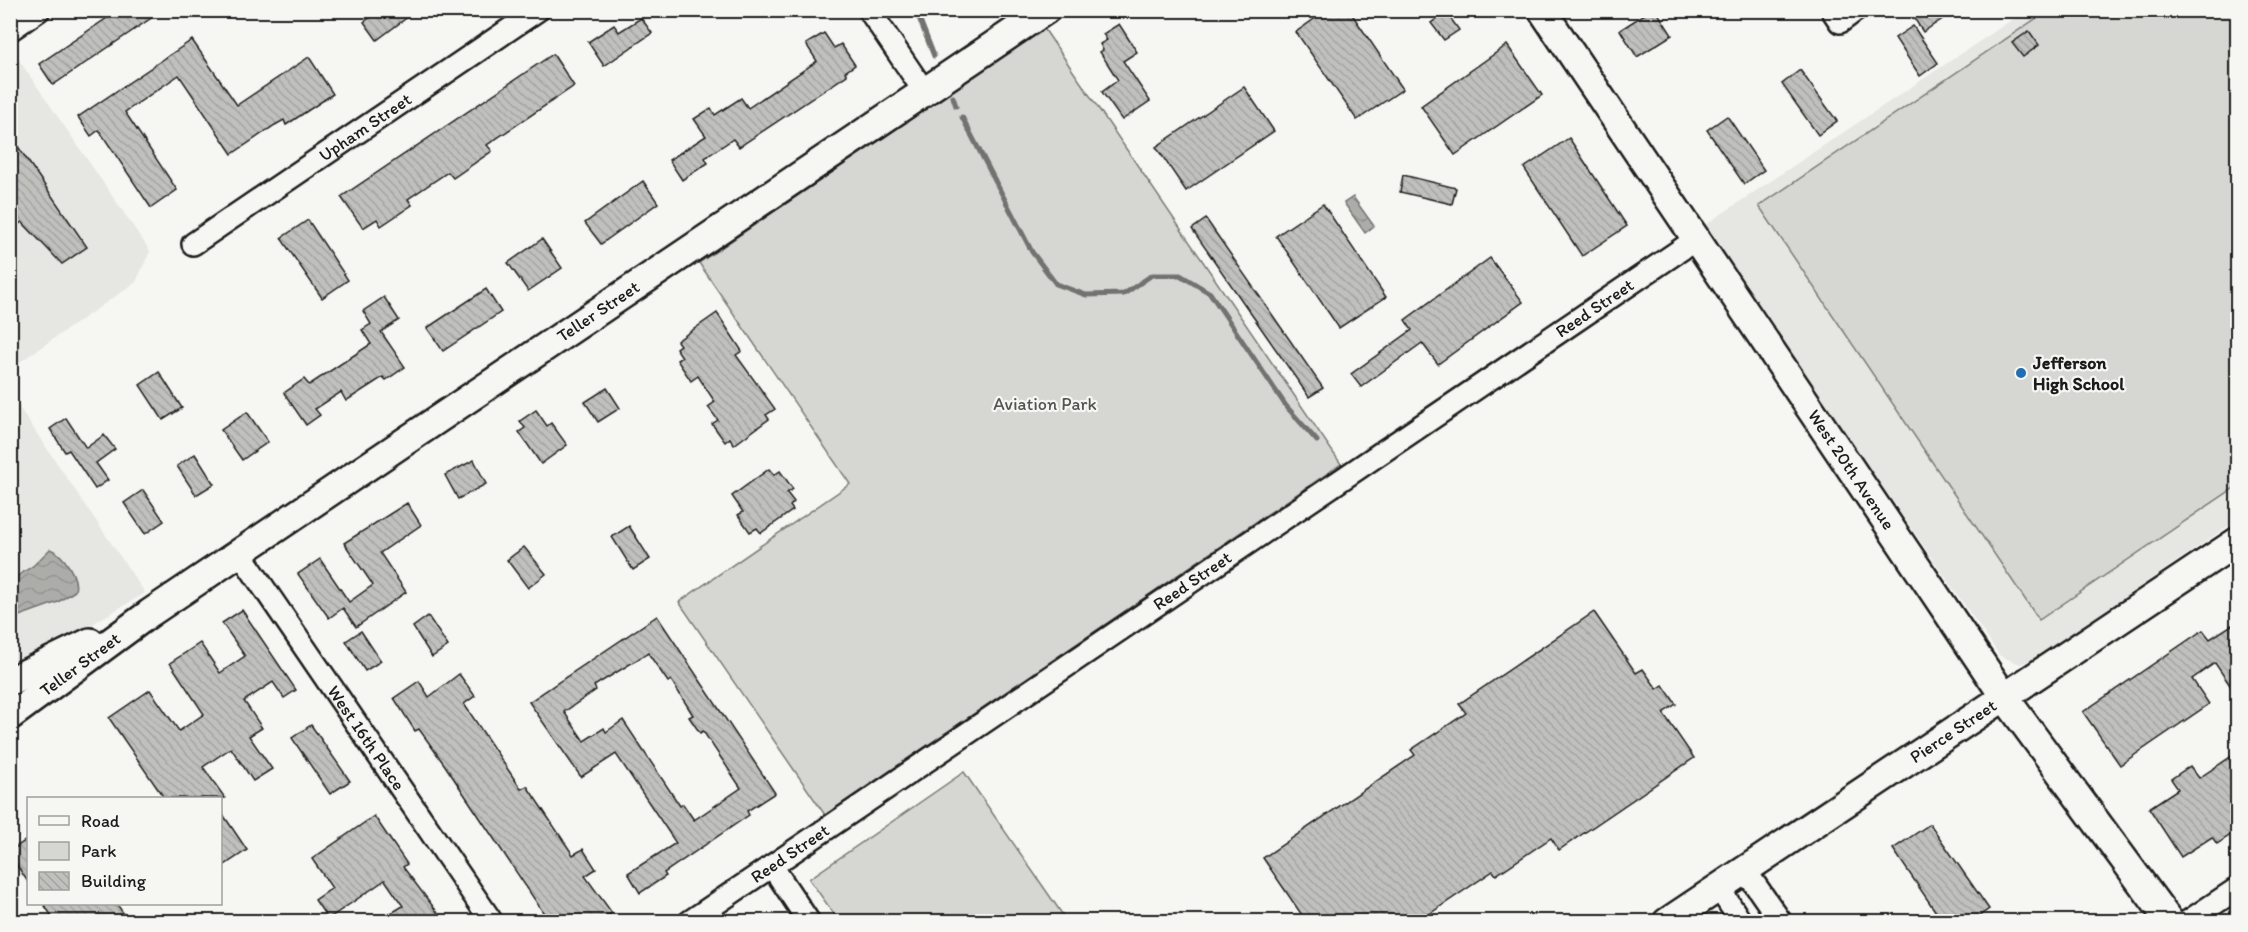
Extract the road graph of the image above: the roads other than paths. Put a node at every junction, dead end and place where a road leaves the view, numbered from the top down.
1 (39, 10) edge
2 (538, 10) edge
3 (869, 10) edge
4 (1046, 10) edge
5 (1542, 10) edge
6 (10, 30) edge
7 (924, 91) junction
8 (1695, 240) junction
9 (193, 244) dead end
10 (2238, 542) edge
11 (240, 553) junction
12 (150, 613) junction
13 (10, 681) edge
14 (2003, 695) junction
15 (10, 716) edge
16 (772, 866) junction
17 (1745, 870) junction
18 (1719, 888) junction
19 (2238, 888) edge
20 (492, 921) edge
21 (689, 921) edge
22 (809, 921) edge
23 (1667, 921) edge
24 (1741, 921) edge
25 (1781, 921) edge
26 (2170, 921) edge
27 (2187, 921) edge

1 - 6 street
2 - 9 street, Upham Street
3 - 7 street
4 - 7 street, Teller Street
5 - 8 street, West 20th Avenue
7 - 11 street, Teller Street
8 - 14 street, West 20th Avenue
8 - 16 street, Reed Street
10 - 14 street, Pierce Street
11 - 12 street, Teller Street
11 - 20 street, West 16th Place
12 - 13 street, Teller Street
12 - 15 street, Teller Street
14 - 17 street, Pierce Street
14 - 26 street, West 20th Avenue
16 - 21 street, Reed Street
16 - 22 street
17 - 18 street, Pierce Street
17 - 25 street
18 - 23 street, Pierce Street
18 - 24 street
19 - 27 street

